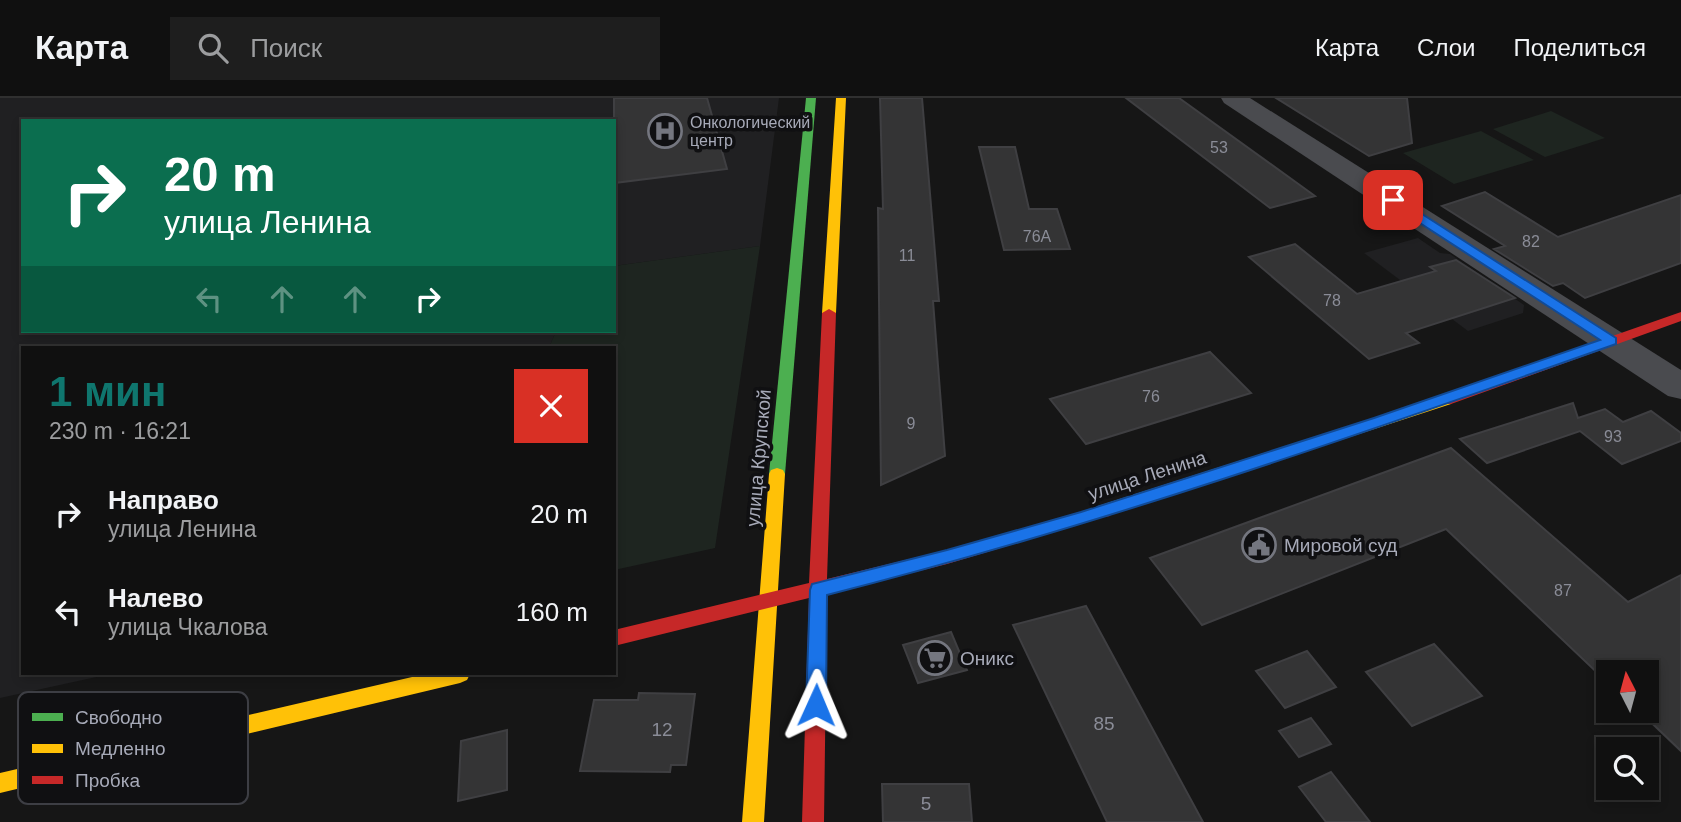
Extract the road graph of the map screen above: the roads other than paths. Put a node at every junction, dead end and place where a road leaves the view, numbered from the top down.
1 (811, 98) edge
2 (841, 98) edge
3 (1233, 98) edge
4 (1681, 316) edge
5 (1611, 341) junction
6 (1681, 387) edge
7 (818, 590) junction
8 (767, 602) junction
9 (616, 638) edge
10 (456, 675) edge
11 (248, 724) edge
12 (18, 779) edge
13 (0, 783) edge
14 (753, 822) edge
15 (813, 822) edge

1 - 8 main road, улица Крупской
2 - 7 main road
3 - 5 street
4 - 5 main road, улица Ленина
5 - 6 street
5 - 7 main road, улица Ленина
7 - 8 main road, улица Ленина
7 - 15 main road
8 - 9 main road, улица Ленина
8 - 14 main road, улица Крупской
10 - 11 main road
12 - 13 main road

